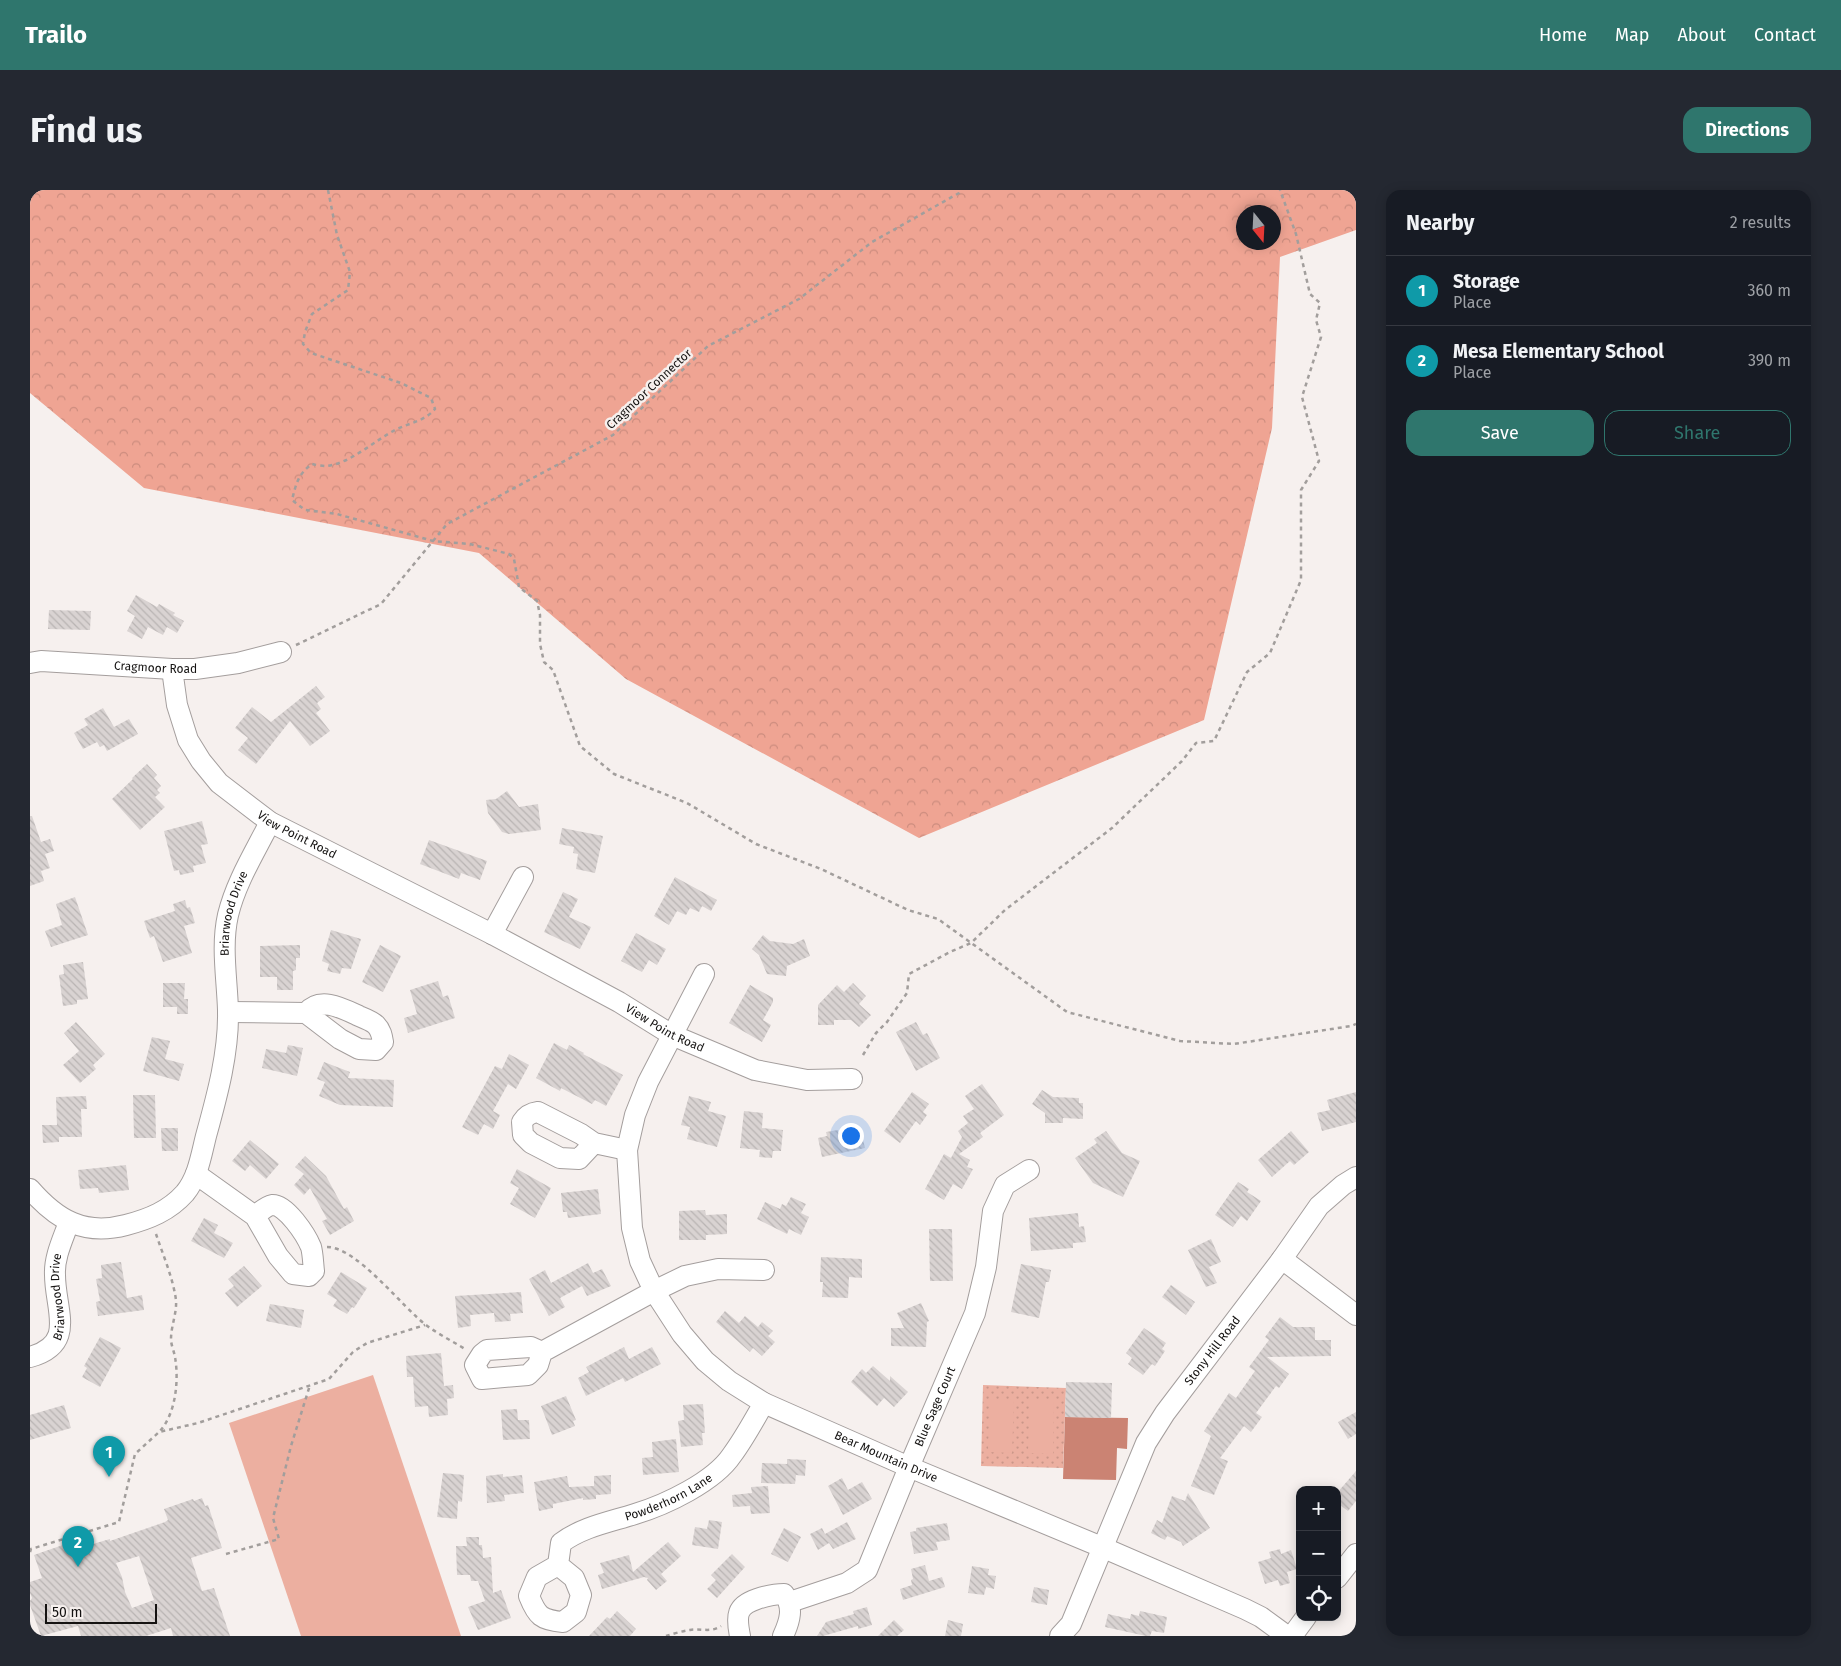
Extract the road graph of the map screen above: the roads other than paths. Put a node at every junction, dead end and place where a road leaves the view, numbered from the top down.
1 (281, 652) road end
2 (30, 663) edge
3 (172, 669) junction
4 (270, 822) junction
5 (523, 877) dead end
6 (492, 934) junction
7 (704, 974) dead end
8 (228, 1012) junction
9 (306, 1013) dead end
10 (672, 1035) junction
11 (852, 1078) dead end
12 (594, 1143) dead end
13 (627, 1150) junction
14 (1029, 1170) dead end
15 (196, 1174) junction
16 (1356, 1177) edge
17 (30, 1188) edge
18 (256, 1216) junction
19 (69, 1222) junction
20 (1282, 1259) junction
21 (764, 1270) dead end
22 (654, 1291) junction
23 (1356, 1314) edge
24 (542, 1352) junction
25 (30, 1357) edge
26 (764, 1403) junction
27 (908, 1468) junction
28 (1104, 1548) junction
29 (1356, 1554) edge
30 (558, 1565) dead end
31 (1339, 1576) edge
32 (790, 1602) junction
33 (1303, 1621) edge
34 (739, 1629) edge
35 (783, 1636) edge
36 (1060, 1636) edge
37 (1287, 1636) edge
38 (1292, 1636) edge

1 - 3 street, Cragmoor Road
2 - 3 street, Cragmoor Road
3 - 4 street, View Point Road
4 - 6 street, View Point Road
4 - 8 street, Briarwood Drive
5 - 6 street
6 - 10 street, View Point Road
7 - 10 street, Bear Mountain Drive
8 - 9 street
8 - 15 street, Briarwood Drive
10 - 11 street, View Point Road
10 - 13 street, Bear Mountain Drive
12 - 13 street
13 - 22 street, Bear Mountain Drive
14 - 27 street, Blue Sage Court
15 - 18 street
15 - 19 street, Briarwood Drive
16 - 20 street, Stony Hill Road
17 - 19 street, Briarwood Drive
18 - 18 street
19 - 25 street, Briarwood Drive
20 - 23 street
20 - 28 street, Stony Hill Road
21 - 22 street
22 - 24 street
22 - 26 street, Bear Mountain Drive
24 - 24 street
26 - 27 street, Bear Mountain Drive
26 - 30 street, Powderhorn Lane
27 - 28 street, Bear Mountain Drive
27 - 32 street, Blue Sage Court
28 - 36 street, Stony Hill Road
28 - 37 street, Bear Mountain Drive
29 - 31 street
32 - 34 street
32 - 35 street
33 - 38 street

